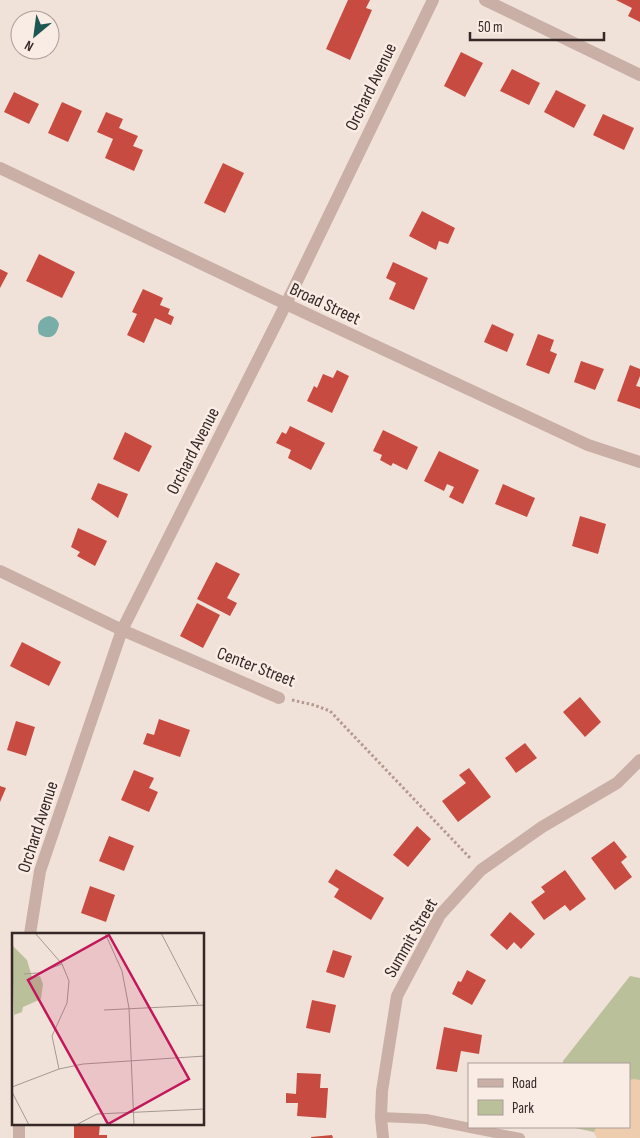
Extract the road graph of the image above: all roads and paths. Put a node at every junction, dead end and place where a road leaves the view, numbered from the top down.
1 (433, 0) edge
2 (485, 0) edge
3 (640, 75) edge
4 (0, 168) edge
5 (286, 304) junction
6 (640, 462) edge
7 (0, 571) edge
8 (122, 630) junction
9 (279, 698) joint
10 (640, 760) edge
11 (481, 870) junction
12 (30, 933) edge
13 (381, 1117) junction
14 (468, 1127) edge
15 (471, 1128) edge
16 (383, 1138) edge
17 (520, 1138) edge

1 - 5 street, Orchard Avenue
2 - 3 street
4 - 5 street, Broad Street
5 - 6 street, Broad Street
5 - 8 street, Orchard Avenue
7 - 8 street, Center Street
8 - 9 street, Center Street
8 - 12 street, Orchard Avenue
9 - 11 path, Center Street
10 - 11 street, Summit Street
11 - 13 street, Summit Street
13 - 14 lane
13 - 16 street, Summit Street
15 - 17 lane

